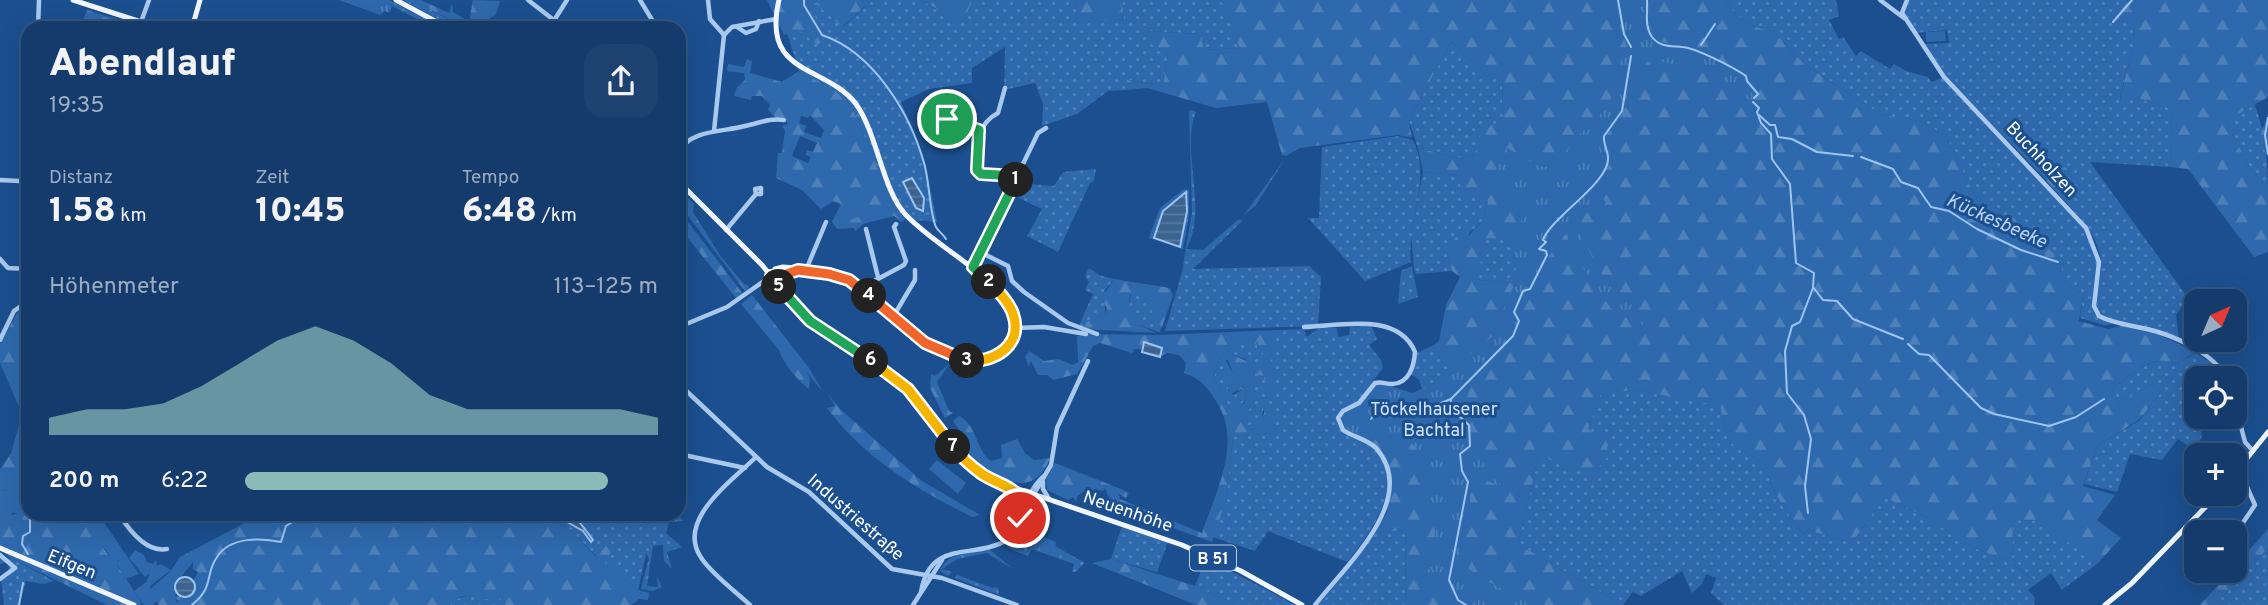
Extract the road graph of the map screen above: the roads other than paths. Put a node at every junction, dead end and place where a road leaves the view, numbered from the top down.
1 (39, 0) edge
2 (74, 0) edge
3 (149, 0) edge
4 (200, 0) edge
5 (396, 0) edge
6 (528, 0) edge
7 (567, 0) edge
8 (640, 0) edge
9 (708, 0) edge
10 (779, 0) edge
11 (1880, 0) edge
12 (1907, 0) edge
13 (1904, 18) junction
14 (555, 19) joint
15 (776, 19) junction
16 (38, 21) edge
17 (135, 21) edge
18 (142, 21) edge
19 (194, 21) edge
20 (435, 21) edge
21 (653, 21) edge
22 (759, 21) junction
23 (737, 26) junction
24 (724, 35) junction
25 (1005, 88) dead end
26 (947, 119) dead end
27 (784, 120) dead end
28 (1046, 128) dead end
29 (979, 130) junction
30 (714, 131) junction
31 (686, 144) edge
32 (1017, 176) junction
33 (0, 180) edge
34 (21, 182) edge
35 (686, 191) edge
36 (756, 194) dead end
37 (825, 222) dead end
38 (896, 224) dead end
39 (866, 229) dead end
40 (726, 230) junction
41 (982, 253) junction
42 (0, 259) edge
43 (6, 266) junction
44 (973, 267) junction
45 (21, 268) edge
46 (0, 270) edge
47 (915, 270) dead end
48 (806, 271) junction
49 (771, 276) junction
50 (878, 277) junction
51 (861, 288) junction
52 (21, 306) edge
53 (893, 317) junction
54 (1068, 323) junction
55 (686, 324) edge
56 (1304, 327) dead end
57 (1015, 328) junction
58 (1063, 332) junction
59 (1091, 333) junction
60 (1097, 334) dead end
61 (0, 340) edge
62 (1088, 361) dead end
63 (2218, 366) edge
64 (686, 391) edge
65 (2242, 429) edge
66 (2268, 432) edge
67 (2253, 451) junction
68 (686, 455) edge
69 (756, 457) junction
70 (2247, 458) edge
71 (745, 468) junction
72 (1044, 478) junction
73 (1009, 486) junction
74 (2247, 490) edge
75 (1032, 494) junction
76 (1049, 500) junction
77 (2206, 506) edge
78 (1022, 507) junction
79 (1020, 518) junction
80 (2245, 520) edge
81 (125, 521) edge
82 (0, 548) edge
83 (167, 549) dead end
84 (0, 555) edge
85 (942, 559) junction
86 (925, 575) junction
87 (933, 576) junction
88 (0, 579) edge
89 (921, 592) junction
90 (134, 605) edge
91 (750, 605) edge
92 (913, 605) edge
93 (1017, 605) edge
94 (1302, 605) edge
95 (1315, 605) edge
96 (2105, 605) edge

1 - 16 street
2 - 17 main road
3 - 18 street
4 - 19 main road
5 - 20 main road
6 - 14 street
7 - 14 street
8 - 21 street
9 - 24 street
10 - 15 main road
11 - 13 street, Buchholzen
12 - 13 street
13 - 63 street, Buchholzen
15 - 22 street
15 - 44 main road
22 - 23 street
22 - 23 street
23 - 24 street
24 - 30 street
25 - 29 street
26 - 29 street
27 - 30 street
28 - 32 street
29 - 32 street
30 - 31 street
32 - 41 street
33 - 34 street
35 - 40 main road, Neuenhöhe / B 51
36 - 40 street
37 - 48 street
38 - 50 street
39 - 50 street
40 - 49 main road, Neuenhöhe / B 51
41 - 44 street
41 - 54 street
42 - 43 street
43 - 45 street
43 - 46 street
44 - 57 main road
47 - 53 street
48 - 49 main road
48 - 51 main road
49 - 55 street
49 - 73 main road, Neuenhöhe / B 51
50 - 51 street
51 - 53 main road
52 - 61 street
53 - 57 main road
54 - 58 street
54 - 59 street
56 - 95 street
57 - 58 street
58 - 59 street
59 - 60 street
62 - 72 street
64 - 69 street, Industriestraße
65 - 67 street
66 - 67 main road
67 - 70 main road
68 - 71 street
69 - 71 street
69 - 86 street, Industriestraße
71 - 91 street
72 - 75 street
72 - 76 street
73 - 75 main road, Neuenhöhe / B 51
73 - 78 street
74 - 80 street
75 - 76 main road, Neuenhöhe / B 51
75 - 78 street
75 - 79 street
76 - 94 main road, Neuenhöhe / B 51
77 - 96 main road
78 - 79 street
79 - 85 street
81 - 83 street
82 - 90 main road, Eifgen
84 - 88 street
85 - 86 street
85 - 87 street
86 - 87 street, Industriestraße
86 - 89 street
87 - 89 street
87 - 93 street, Industriestraße
89 - 92 street

